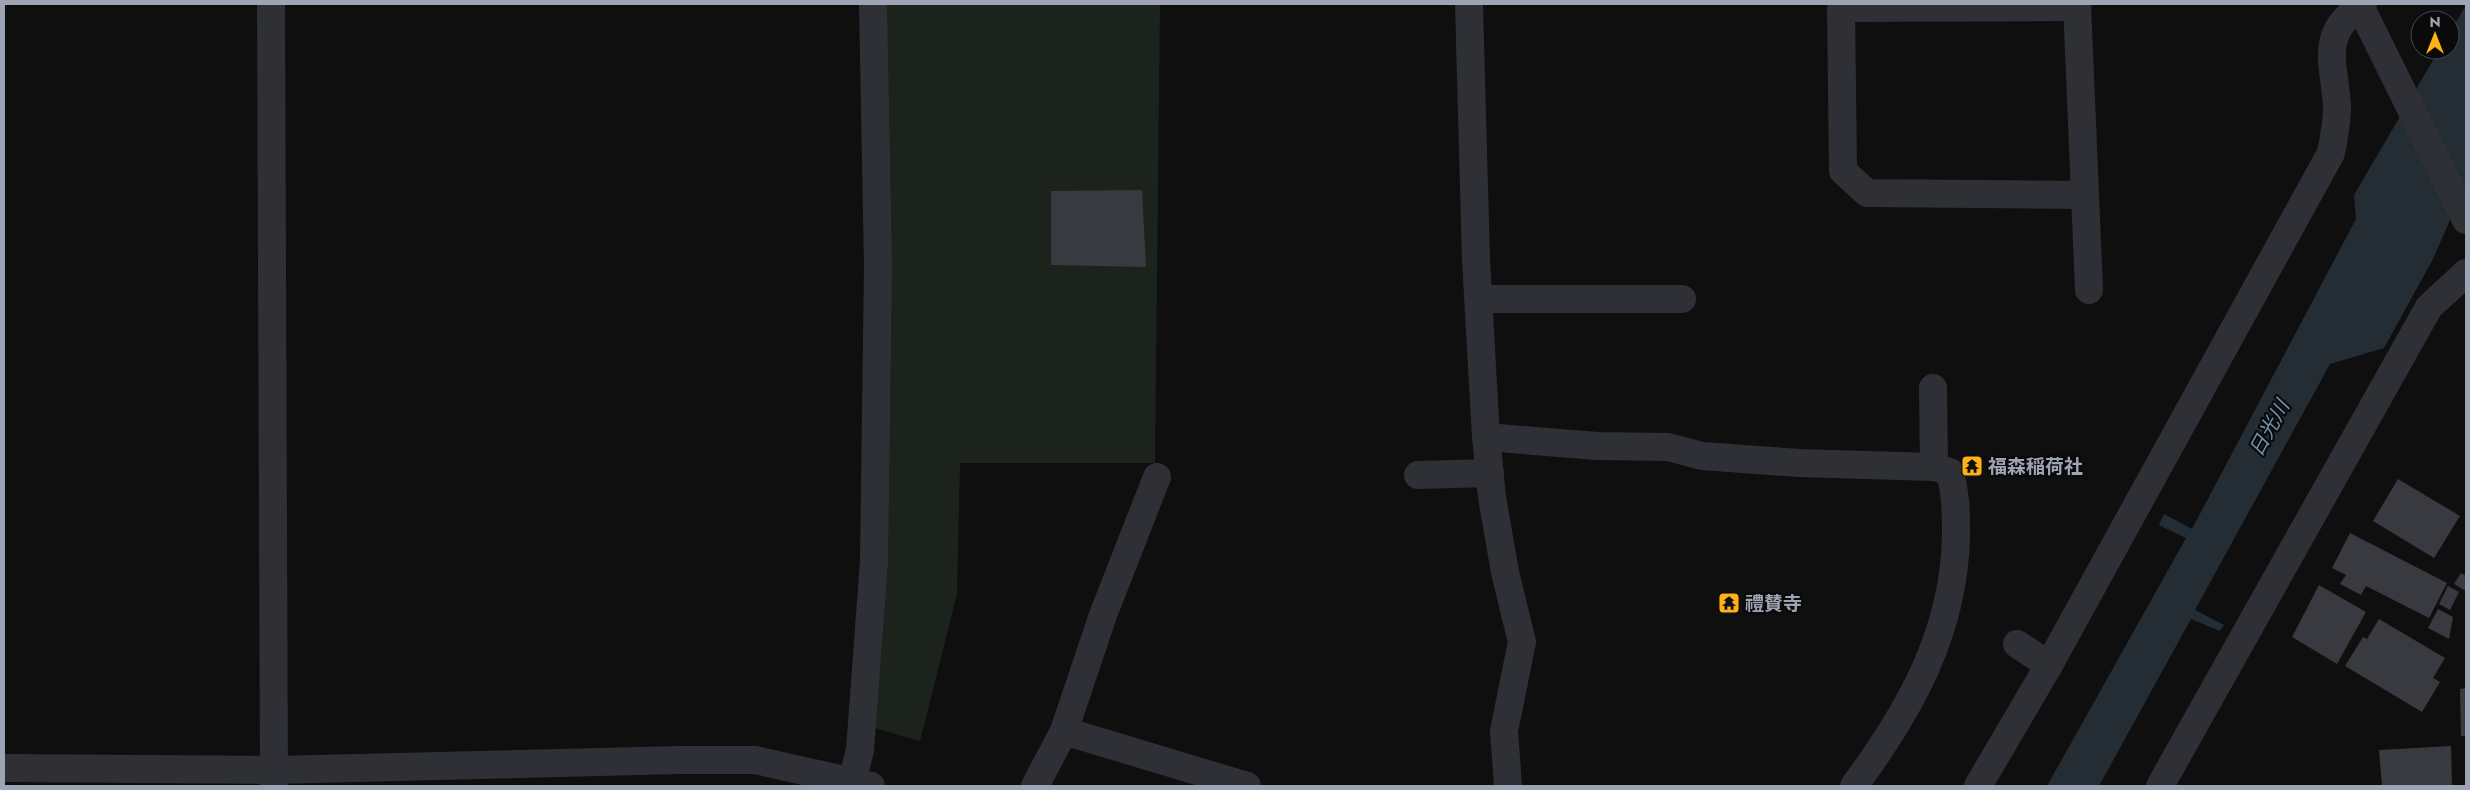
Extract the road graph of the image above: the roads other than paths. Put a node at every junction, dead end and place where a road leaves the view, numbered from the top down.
1 (271, 4) edge
2 (873, 4) edge
3 (1469, 4) edge
4 (2077, 5) edge
5 (2360, 5) edge
6 (2085, 195) junction
7 (2466, 220) edge
8 (2466, 273) edge
9 (2089, 290) dead end
10 (1478, 299) junction
11 (1682, 299) dead end
12 (1933, 388) dead end
13 (1486, 437) junction
14 (1934, 467) junction
15 (1490, 473) junction
16 (1418, 474) dead end
17 (1158, 478) dead end
18 (2017, 644) dead end
19 (2049, 665) junction
20 (1064, 731) junction
21 (4, 768) edge
22 (561, 774) edge
23 (274, 778) edge
24 (862, 784) edge
25 (1035, 786) edge
26 (1247, 786) edge
27 (1508, 786) edge
28 (1854, 786) edge
29 (1978, 786) edge
30 (2160, 786) edge

1 - 23 street
2 - 24 street
3 - 10 street
4 - 6 street
4 - 6 street
5 - 7 street
5 - 19 street
6 - 9 street
8 - 30 street
10 - 11 street
10 - 13 street
12 - 14 street
13 - 14 street
13 - 15 street
14 - 28 street
15 - 16 street
15 - 27 street
17 - 20 street
18 - 19 street
19 - 29 street
20 - 25 street
20 - 26 street
21 - 23 street
22 - 23 street
22 - 24 street

